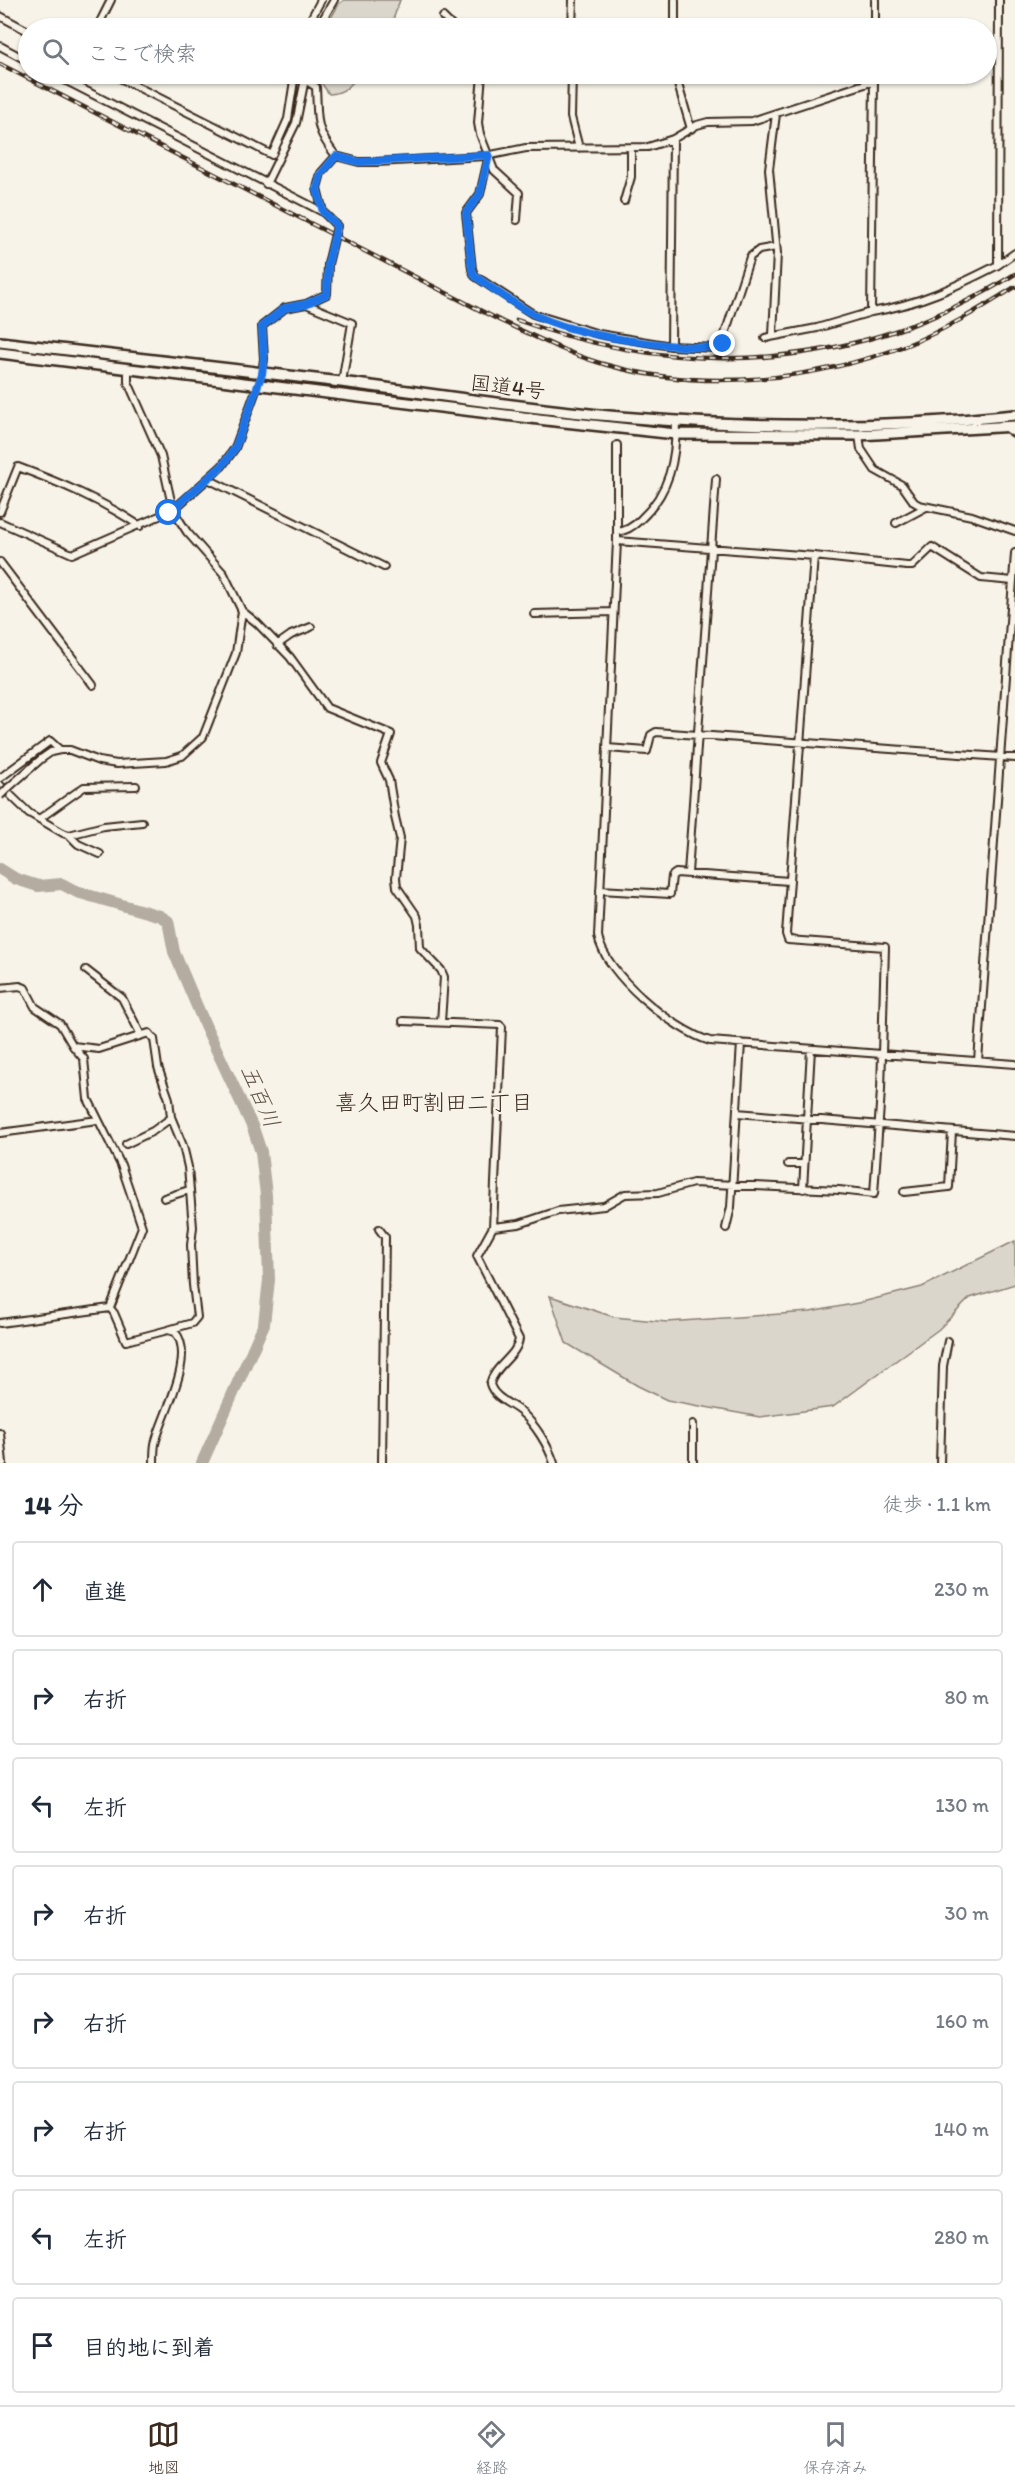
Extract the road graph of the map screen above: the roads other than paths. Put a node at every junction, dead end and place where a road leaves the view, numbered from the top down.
1 (111, 0) edge
2 (321, 0) edge
3 (334, 0) edge
4 (573, 0) edge
5 (675, 0) edge
6 (875, 0) edge
7 (999, 0) edge
8 (0, 16) edge
9 (102, 18) edge
10 (311, 18) edge
11 (324, 18) edge
12 (572, 18) edge
13 (675, 18) edge
14 (875, 18) edge
15 (18, 26) edge
16 (0, 46) edge
17 (18, 56) edge
18 (72, 84) edge
19 (132, 84) edge
20 (293, 84) edge
21 (304, 84) edge
22 (313, 84) edge
23 (481, 84) edge
24 (572, 84) edge
25 (678, 84) edge
26 (865, 84) edge
27 (874, 84) edge
28 (776, 114) junction
29 (691, 129) junction
30 (673, 139) junction
31 (579, 148) junction
32 (631, 148) junction
33 (489, 155) junction
34 (336, 156) junction
35 (276, 157) junction
36 (266, 184) junction
37 (624, 201) dead end
38 (323, 212) junction
39 (517, 220) dead end
40 (776, 247) junction
41 (1015, 253) edge
42 (998, 265) junction
43 (306, 304) junction
44 (871, 312) junction
45 (773, 335) junction
46 (765, 338) dead end
47 (0, 342) edge
48 (670, 346) junction
49 (0, 353) edge
50 (128, 368) junction
51 (262, 374) junction
52 (342, 382) junction
53 (259, 384) junction
54 (1015, 415) edge
55 (676, 421) junction
56 (1015, 426) edge
57 (1005, 427) junction
58 (676, 434) junction
59 (1015, 434) edge
60 (859, 435) junction
61 (617, 445) dead end
62 (208, 478) junction
63 (716, 479) dead end
64 (927, 507) junction
65 (173, 510) junction
66 (0, 512) edge
67 (0, 522) edge
68 (896, 523) dead end
69 (140, 526) junction
70 (1015, 531) edge
71 (617, 532) junction
72 (617, 541) junction
73 (711, 548) junction
74 (1015, 553) edge
75 (814, 556) junction
76 (0, 562) edge
77 (384, 567) dead end
78 (1013, 581) junction
79 (242, 611) junction
80 (613, 612) junction
81 (534, 614) dead end
82 (311, 627) dead end
83 (277, 645) junction
84 (93, 685) dead end
85 (699, 735) junction
86 (800, 742) junction
87 (607, 748) junction
88 (60, 750) junction
89 (1000, 757) junction
90 (1015, 758) edge
91 (0, 778) edge
92 (0, 785) edge
93 (136, 786) dead end
94 (0, 796) edge
95 (39, 819) junction
96 (142, 822) dead end
97 (69, 835) junction
98 (100, 854) dead end
99 (688, 873) junction
100 (789, 881) junction
101 (600, 890) junction
102 (86, 970) dead end
103 (0, 988) edge
104 (404, 1021) dead end
105 (441, 1022) junction
106 (141, 1035) junction
107 (741, 1043) junction
108 (73, 1046) junction
109 (811, 1048) junction
110 (881, 1054) junction
111 (978, 1061) junction
112 (1015, 1064) edge
113 (737, 1113) junction
114 (171, 1118) junction
115 (807, 1119) junction
116 (98, 1120) junction
117 (878, 1126) junction
118 (952, 1131) junction
119 (0, 1133) edge
120 (1015, 1136) edge
121 (126, 1144) dead end
122 (788, 1164) dead end
123 (803, 1164) junction
124 (732, 1186) junction
125 (803, 1189) junction
126 (189, 1190) junction
127 (904, 1192) dead end
128 (164, 1198) dead end
129 (493, 1227) junction
130 (726, 1228) dead end
131 (379, 1229) dead end
132 (110, 1308) junction
133 (0, 1323) edge
134 (168, 1330) junction
135 (948, 1341) dead end
136 (693, 1424) dead end
137 (0, 1433) edge
138 (3, 1463) edge
139 (154, 1463) edge
140 (382, 1463) edge
141 (554, 1463) edge
142 (693, 1463) edge
143 (940, 1463) edge

1 - 9 street
2 - 10 street
3 - 11 street
4 - 12 street
5 - 13 street
6 - 14 street
7 - 42 street
8 - 15 street
16 - 17 street
18 - 36 street
19 - 35 street
20 - 35 street
21 - 35 street
22 - 34 street
23 - 33 street
24 - 31 street
25 - 29 street
26 - 28 street
27 - 44 street
28 - 29 street
28 - 40 street
29 - 30 street
30 - 32 street
30 - 48 street
31 - 32 street
31 - 33 street
32 - 37 street
33 - 34 street
33 - 39 street
33 - 48 street
34 - 38 street
35 - 36 street
36 - 38 street
38 - 43 street
40 - 45 street
40 - 48 street
41 - 42 street
42 - 44 street
43 - 51 street
43 - 52 street
44 - 45 street
45 - 46 street
47 - 51 highway, 国道4号
49 - 50 highway, 国道4号
50 - 53 highway, 国道4号
50 - 65 street
51 - 52 highway, 国道4号
51 - 53 street
52 - 55 highway, 国道4号
53 - 58 highway, 国道4号
53 - 62 street
54 - 55 highway, 国道4号
55 - 58 street
56 - 57 highway, 国道4号
57 - 59 street
57 - 60 highway, 国道4号
58 - 60 highway, 国道4号
58 - 71 street
60 - 64 street
61 - 71 street
62 - 65 street
62 - 77 street
63 - 73 street
64 - 68 street
64 - 70 street
65 - 69 street
65 - 79 street
66 - 69 street
67 - 69 street
71 - 72 street
72 - 73 street
72 - 80 street
73 - 75 street
73 - 85 street
74 - 78 street
75 - 78 street
75 - 86 street
76 - 84 street
78 - 89 street
79 - 83 street
79 - 88 street
80 - 81 street
80 - 87 street
82 - 83 street
83 - 105 street
85 - 86 street
85 - 87 street
85 - 99 street
86 - 89 street
86 - 100 street
87 - 101 street
88 - 91 street
88 - 94 street, bridge
89 - 90 street
89 - 111 street
92 - 95 street
93 - 95 street
95 - 97 street
96 - 97 street
97 - 98 street
99 - 100 street
99 - 101 street
100 - 110 street
101 - 107 street
102 - 106 street
103 - 108 street
104 - 105 street
105 - 129 street
106 - 108 street
106 - 114 street
107 - 109 street
107 - 113 street
108 - 116 street
109 - 110 street
109 - 115 street
110 - 111 street
110 - 117 street
111 - 112 street
113 - 115 street
113 - 124 street
114 - 121 street
114 - 126 street
115 - 117 street
115 - 123 street
116 - 119 street
116 - 132 street
117 - 118 street
117 - 125 street
118 - 120 street
118 - 127 street
122 - 123 street
123 - 125 street
124 - 125 street
124 - 129 street
124 - 130 street
126 - 128 street
126 - 134 street
129 - 141 street
131 - 140 street
132 - 133 street
132 - 134 street
134 - 139 street
135 - 143 street
136 - 142 street
137 - 138 street

